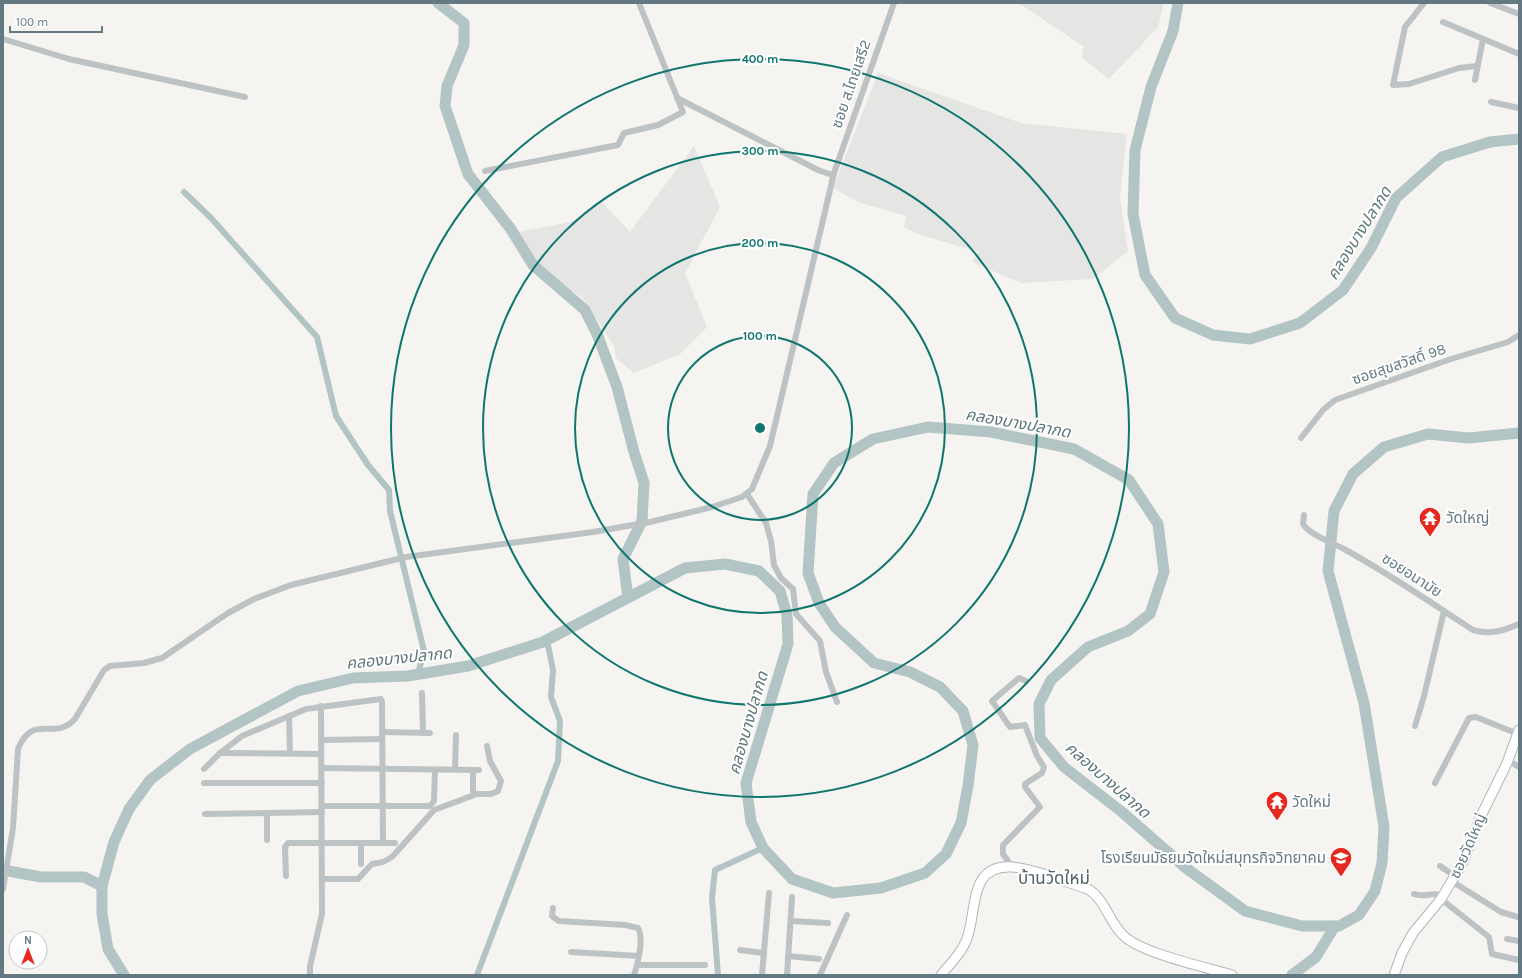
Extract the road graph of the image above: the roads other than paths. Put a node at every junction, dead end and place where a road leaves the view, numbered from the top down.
1 (639, 3) edge
2 (894, 3) edge
3 (1424, 3) edge
4 (1490, 3) edge
5 (1519, 14) edge
6 (1443, 22) dead end
7 (3, 39) edge
8 (1483, 39) junction
9 (1519, 54) edge
10 (1477, 66) junction
11 (1475, 80) dead end
12 (245, 98) dead end
13 (678, 98) junction
14 (1491, 102) dead end
15 (1519, 108) edge
16 (485, 171) dead end
17 (834, 174) junction
18 (1519, 335) edge
19 (1301, 438) dead end
20 (747, 494) junction
21 (1304, 515) dead end
22 (1444, 611) junction
23 (1519, 624) edge
24 (1026, 681) dead end
25 (422, 693) dead end
26 (837, 702) dead end
27 (321, 706) junction
28 (289, 716) junction
29 (1415, 726) dead end
30 (382, 732) junction
31 (1518, 732) edge
32 (456, 735) dead end
33 (382, 739) junction
34 (321, 740) junction
35 (487, 746) dead end
36 (220, 753) junction
37 (290, 753) junction
38 (322, 754) junction
39 (1508, 760) junction
40 (1519, 767) edge
41 (322, 768) junction
42 (204, 769) dead end
43 (382, 769) junction
44 (455, 769) junction
45 (435, 770) junction
46 (204, 783) dead end
47 (322, 783) junction
48 (1435, 783) dead end
49 (473, 792) dead end
50 (382, 807) junction
51 (322, 809) junction
52 (267, 813) junction
53 (205, 814) dead end
54 (267, 840) dead end
55 (322, 843) junction
56 (360, 843) junction
57 (383, 843) junction
58 (395, 843) dead end
59 (361, 864) dead end
60 (1440, 866) dead end
61 (1012, 867) junction
62 (286, 876) dead end
63 (322, 879) junction
64 (1454, 879) junction
65 (4, 887) edge
66 (769, 893) dead end
67 (1414, 894) dead end
68 (792, 897) dead end
69 (1442, 897) junction
70 (553, 908) dead end
71 (847, 914) dead end
72 (1518, 917) edge
73 (790, 921) junction
74 (828, 923) dead end
75 (1507, 939) dead end
76 (1519, 941) edge
77 (740, 950) dead end
78 (571, 952) dead end
79 (764, 952) junction
80 (639, 956) junction
81 (788, 956) junction
82 (819, 959) dead end
83 (1519, 960) edge
84 (638, 965) junction
85 (705, 965) dead end
86 (310, 975) edge
87 (634, 975) edge
88 (762, 975) edge
89 (787, 975) edge
90 (820, 975) edge
91 (941, 975) edge
92 (1232, 975) edge
93 (1394, 975) edge

1 - 13 street
2 - 17 street, ซอย ส.ไทยเสรี2
3 - 10 street
4 - 5 street
6 - 8 street
7 - 12 street
8 - 9 street
8 - 10 street
10 - 11 street
13 - 16 street
13 - 17 street
14 - 15 street
17 - 20 street, ซอย ส.ไทยเสรี2
18 - 19 street, ซอยสุขสวัสดิ์ 98
20 - 26 street
20 - 65 street
21 - 22 street, ซอยอนามัย
22 - 23 street, ซอยอนามัย
22 - 29 street
24 - 61 street
25 - 30 street
27 - 28 street
27 - 30 street
27 - 34 street
28 - 36 street
28 - 37 street
30 - 33 street
31 - 39 street, ซอยวัดใหญ่
31 - 48 street
32 - 44 street
33 - 34 street
33 - 43 street
34 - 38 street
35 - 63 street
36 - 37 street
36 - 42 street
37 - 38 street
38 - 41 street
39 - 40 street
39 - 64 street, ซอยวัดใหญ่
41 - 43 street
41 - 47 street
43 - 45 street
43 - 50 street
44 - 45 street
44 - 49 street
45 - 50 street
46 - 47 street
47 - 51 street
50 - 51 street
50 - 57 street
51 - 52 street
51 - 55 street
52 - 53 street
52 - 54 street
55 - 56 street
55 - 62 street
55 - 63 street
56 - 57 street
56 - 59 street
57 - 58 street
60 - 64 street
61 - 91 street
61 - 92 street
63 - 86 street
64 - 69 street, ซอยวัดใหญ่
64 - 72 street
66 - 79 street
67 - 69 street
68 - 73 street
69 - 83 street
69 - 93 street, ซอยวัดใหญ่
70 - 80 street
71 - 90 street
73 - 74 street
73 - 81 street
75 - 76 street
77 - 79 street
78 - 80 street
79 - 88 street
80 - 84 street
81 - 82 street
81 - 89 street
84 - 85 street
84 - 87 street

